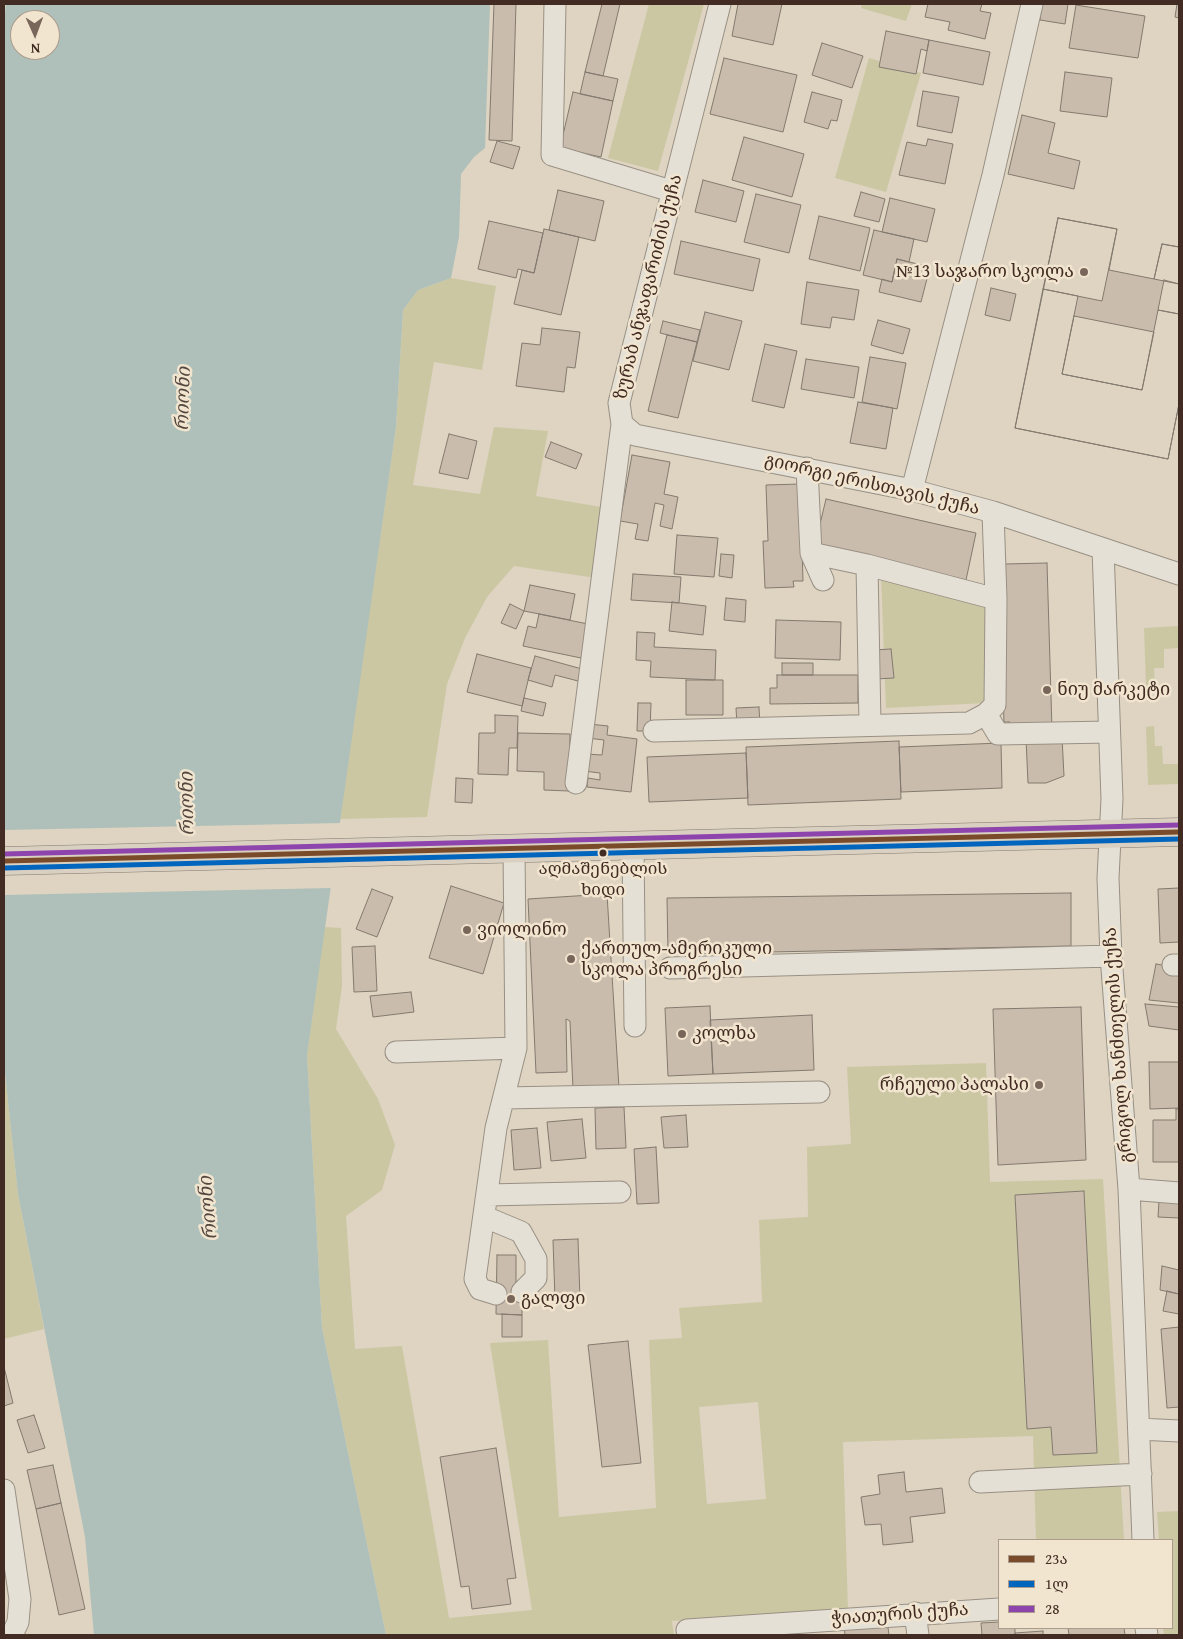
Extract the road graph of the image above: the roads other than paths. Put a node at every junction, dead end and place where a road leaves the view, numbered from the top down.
1 (555, 4) edge
2 (720, 4) edge
3 (1032, 4) edge
4 (671, 191) junction
5 (622, 424) junction
6 (807, 468) junction
7 (912, 490) junction
8 (993, 512) junction
9 (1103, 549) junction
10 (811, 553) junction
11 (867, 564) junction
12 (1179, 574) edge
13 (824, 580) dead end
14 (996, 599) junction
15 (986, 714) junction
16 (870, 725) junction
17 (654, 732) dead end
18 (1109, 732) junction
19 (576, 783) dead end
20 (1179, 832) edge
21 (1109, 834) junction
22 (633, 846) junction
23 (514, 848) junction
24 (4, 861) edge
25 (1111, 956) junction
26 (670, 968) dead end
27 (636, 1026) dead end
28 (516, 1048) junction
29 (396, 1052) dead end
30 (819, 1092) dead end
31 (504, 1098) junction
32 (1129, 1188) junction
33 (620, 1192) dead end
34 (1179, 1194) edge
35 (488, 1195) junction
36 (485, 1217) junction
37 (522, 1292) dead end
38 (496, 1294) dead end
39 (1139, 1429) junction
40 (1179, 1431) edge
41 (1141, 1474) junction
42 (980, 1482) dead end
43 (4, 1490) edge
44 (1143, 1539) edge
45 (998, 1609) edge
46 (915, 1614) junction
47 (12, 1635) edge
48 (688, 1635) edge
49 (918, 1635) edge

1 - 4 street
2 - 4 street, ზურაბ ანჯაფარიძის ქუჩა
3 - 7 street
4 - 5 street, ზურაბ ანჯაფარიძის ქუჩა
5 - 6 street, გიორგი ერისთავის ქუჩა
5 - 19 street, ზურაბ ანჯაფარიძის ქუჩა
6 - 7 street, გიორგი ერისთავის ქუჩა
6 - 10 street
7 - 8 street, გიორგი ერისთავის ქუჩა
8 - 9 street, გიორგი ერისთავის ქუჩა
8 - 14 street
9 - 12 street, გიორგი ერისთავის ქუჩა
9 - 18 street, გრიგოლ ხანძთელის ქუჩა
10 - 11 street
10 - 13 street
11 - 14 street
11 - 16 street
14 - 15 street
15 - 16 street
15 - 18 street
16 - 17 street
18 - 21 street, გრიგოლ ხანძთელის ქუჩა
20 - 21 main road
21 - 22 main road
21 - 25 street, გრიგოლ ხანძთელის ქუჩა
22 - 23 main road
22 - 27 street
23 - 24 main road
23 - 28 street
25 - 26 street
25 - 32 street, გრიგოლ ხანძთელის ქუჩა
28 - 29 street
28 - 31 street
30 - 31 street
31 - 35 street
32 - 34 street
32 - 39 street, გრიგოლ ხანძთელის ქუჩა
33 - 35 street
35 - 36 street
36 - 37 street
36 - 38 street
39 - 40 street
39 - 41 street, გრიგოლ ხანძთელის ქუჩა
41 - 42 street
41 - 44 street, გრიგოლ ხანძთელის ქუჩა
43 - 47 street
45 - 46 street, ჭიათურის ქუჩა
46 - 48 street, ჭიათურის ქუჩა
46 - 49 street

